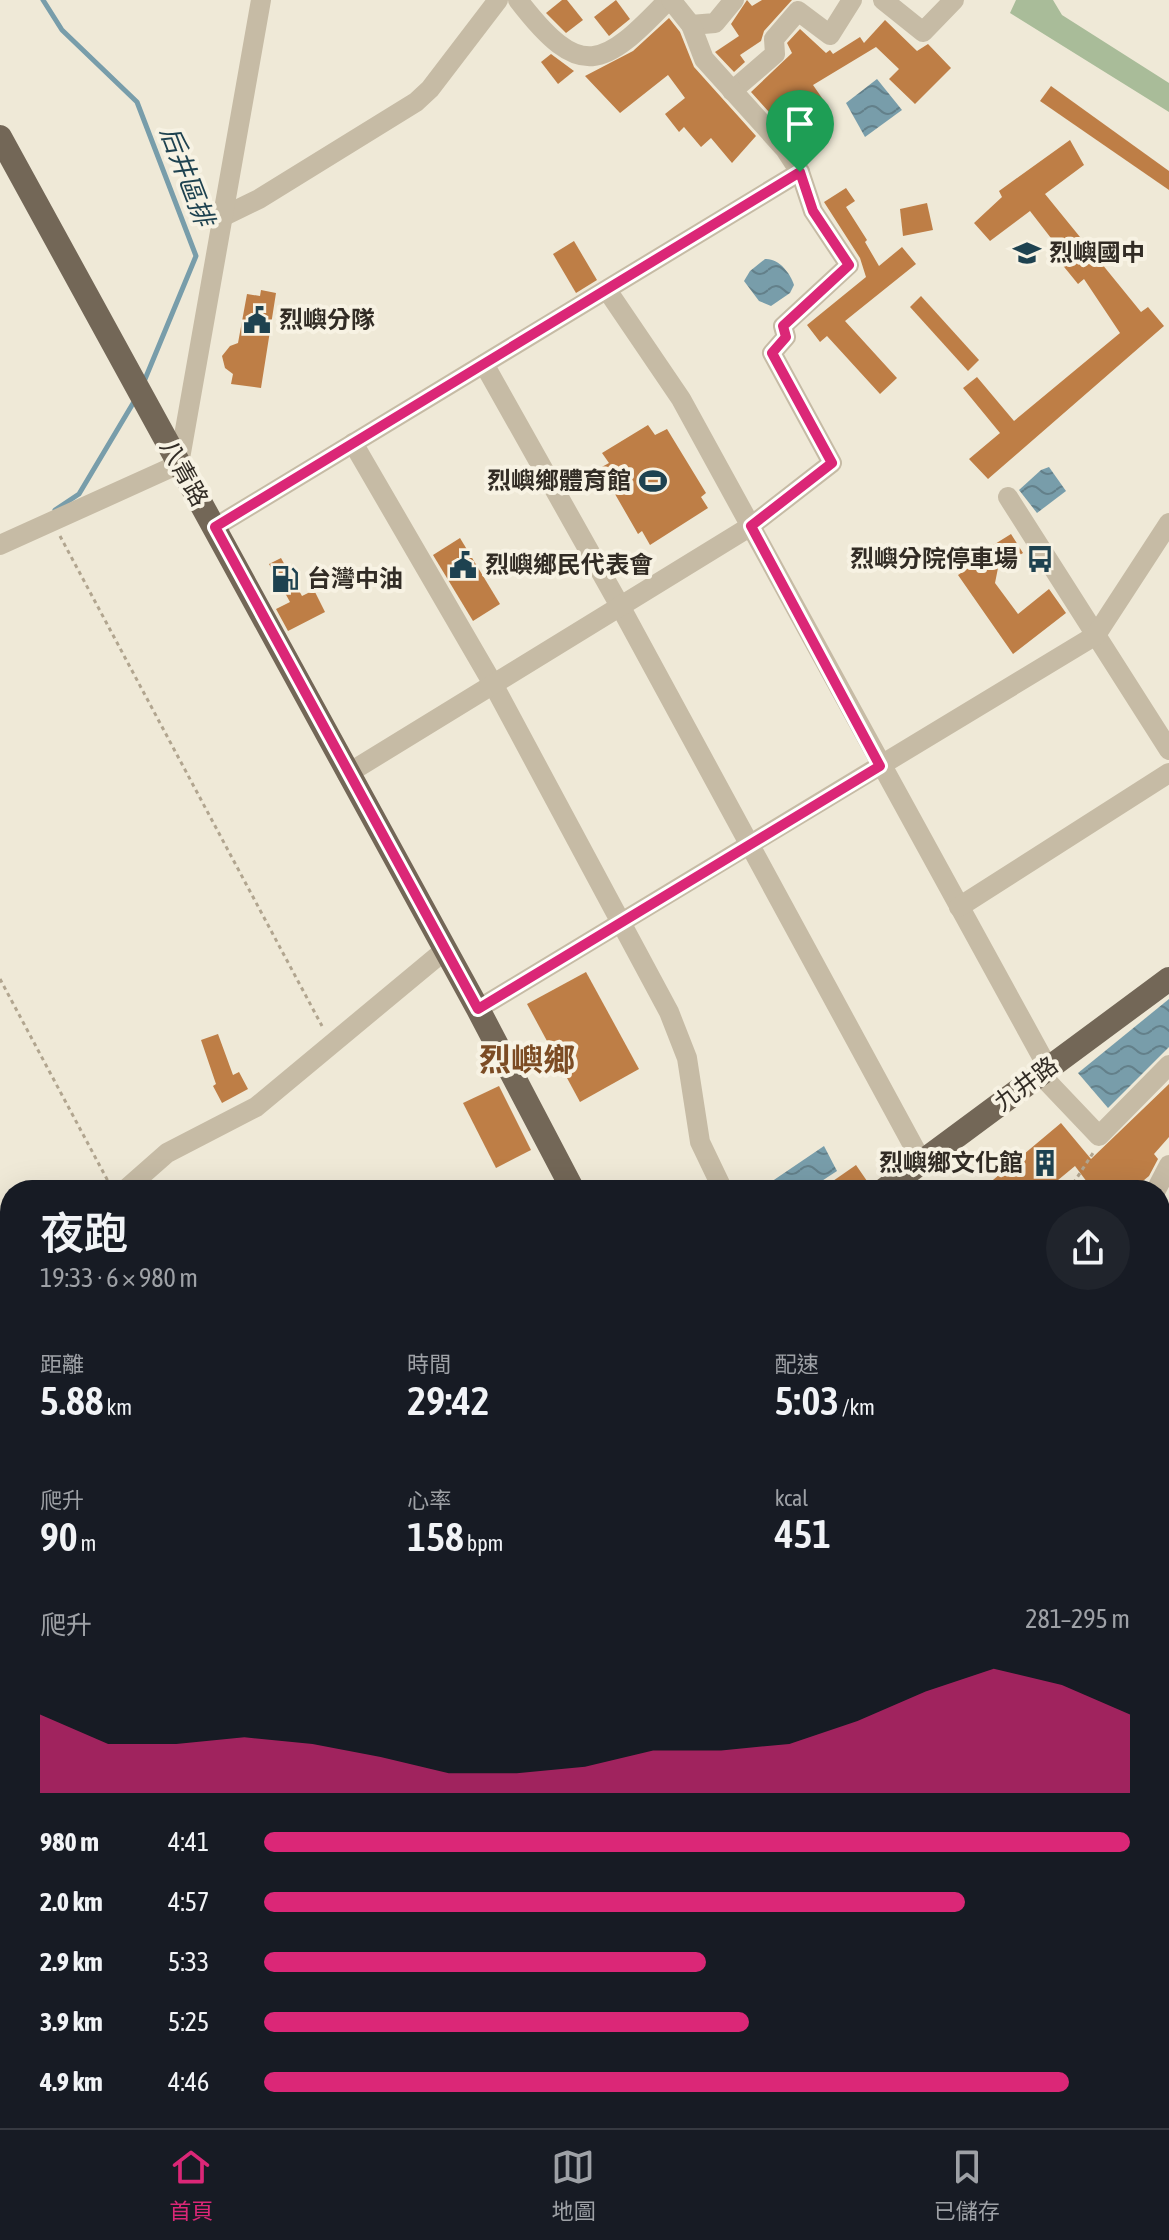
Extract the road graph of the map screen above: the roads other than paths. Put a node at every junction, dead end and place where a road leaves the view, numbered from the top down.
1 (261, 0) edge
2 (498, 0) edge
3 (518, 0) edge
4 (670, 0) edge
5 (734, 0) edge
6 (852, 0) edge
7 (883, 0) edge
8 (954, 0) edge
9 (691, 25) junction
10 (732, 91) junction
11 (0, 137) edge
12 (800, 172) junction
13 (224, 216) junction
14 (607, 290) junction
15 (484, 364) junction
16 (353, 443) junction
17 (179, 464) junction
18 (1008, 497) dead end
19 (1169, 523) edge
20 (751, 526) junction
21 (215, 527) junction
22 (0, 545) edge
23 (620, 606) junction
24 (1096, 635) junction
25 (493, 684) junction
26 (1169, 750) edge
27 (880, 766) junction
28 (1169, 773) edge
29 (347, 774) junction
30 (748, 846) junction
31 (959, 907) junction
32 (622, 922) junction
33 (445, 950) junction
34 (1169, 979) edge
35 (478, 1009) junction
36 (1169, 1065) edge
37 (1044, 1071) junction
38 (922, 1162) junction
39 (136, 1180) edge
40 (568, 1180) edge
41 (717, 1180) edge
42 (898, 1180) edge

1 - 13 street
2 - 13 street
3 - 4 street
4 - 9 street
5 - 9 street
6 - 10 street
7 - 8 street
9 - 10 street
10 - 12 street
11 - 17 main road, 八青路
12 - 14 street
12 - 20 street
13 - 17 street
14 - 15 street
14 - 20 street
15 - 16 street
15 - 23 street
16 - 21 street
16 - 25 street
17 - 21 main road, 八青路
17 - 22 street
18 - 24 street
19 - 24 street
20 - 23 street
20 - 27 street
21 - 29 main road, 八青路
23 - 25 street
23 - 30 street
24 - 26 street
24 - 27 street
25 - 29 street
25 - 32 street
27 - 30 street
27 - 31 street
28 - 31 street
29 - 33 main road, 八青路
30 - 32 street
30 - 38 street
31 - 37 street
32 - 35 street
32 - 41 street
33 - 35 main road, 八青路
33 - 39 street
34 - 37 main road, 九井路
35 - 40 main road, 八青路
36 - 37 street
37 - 38 main road, 九井路
38 - 42 main road, 九井路

